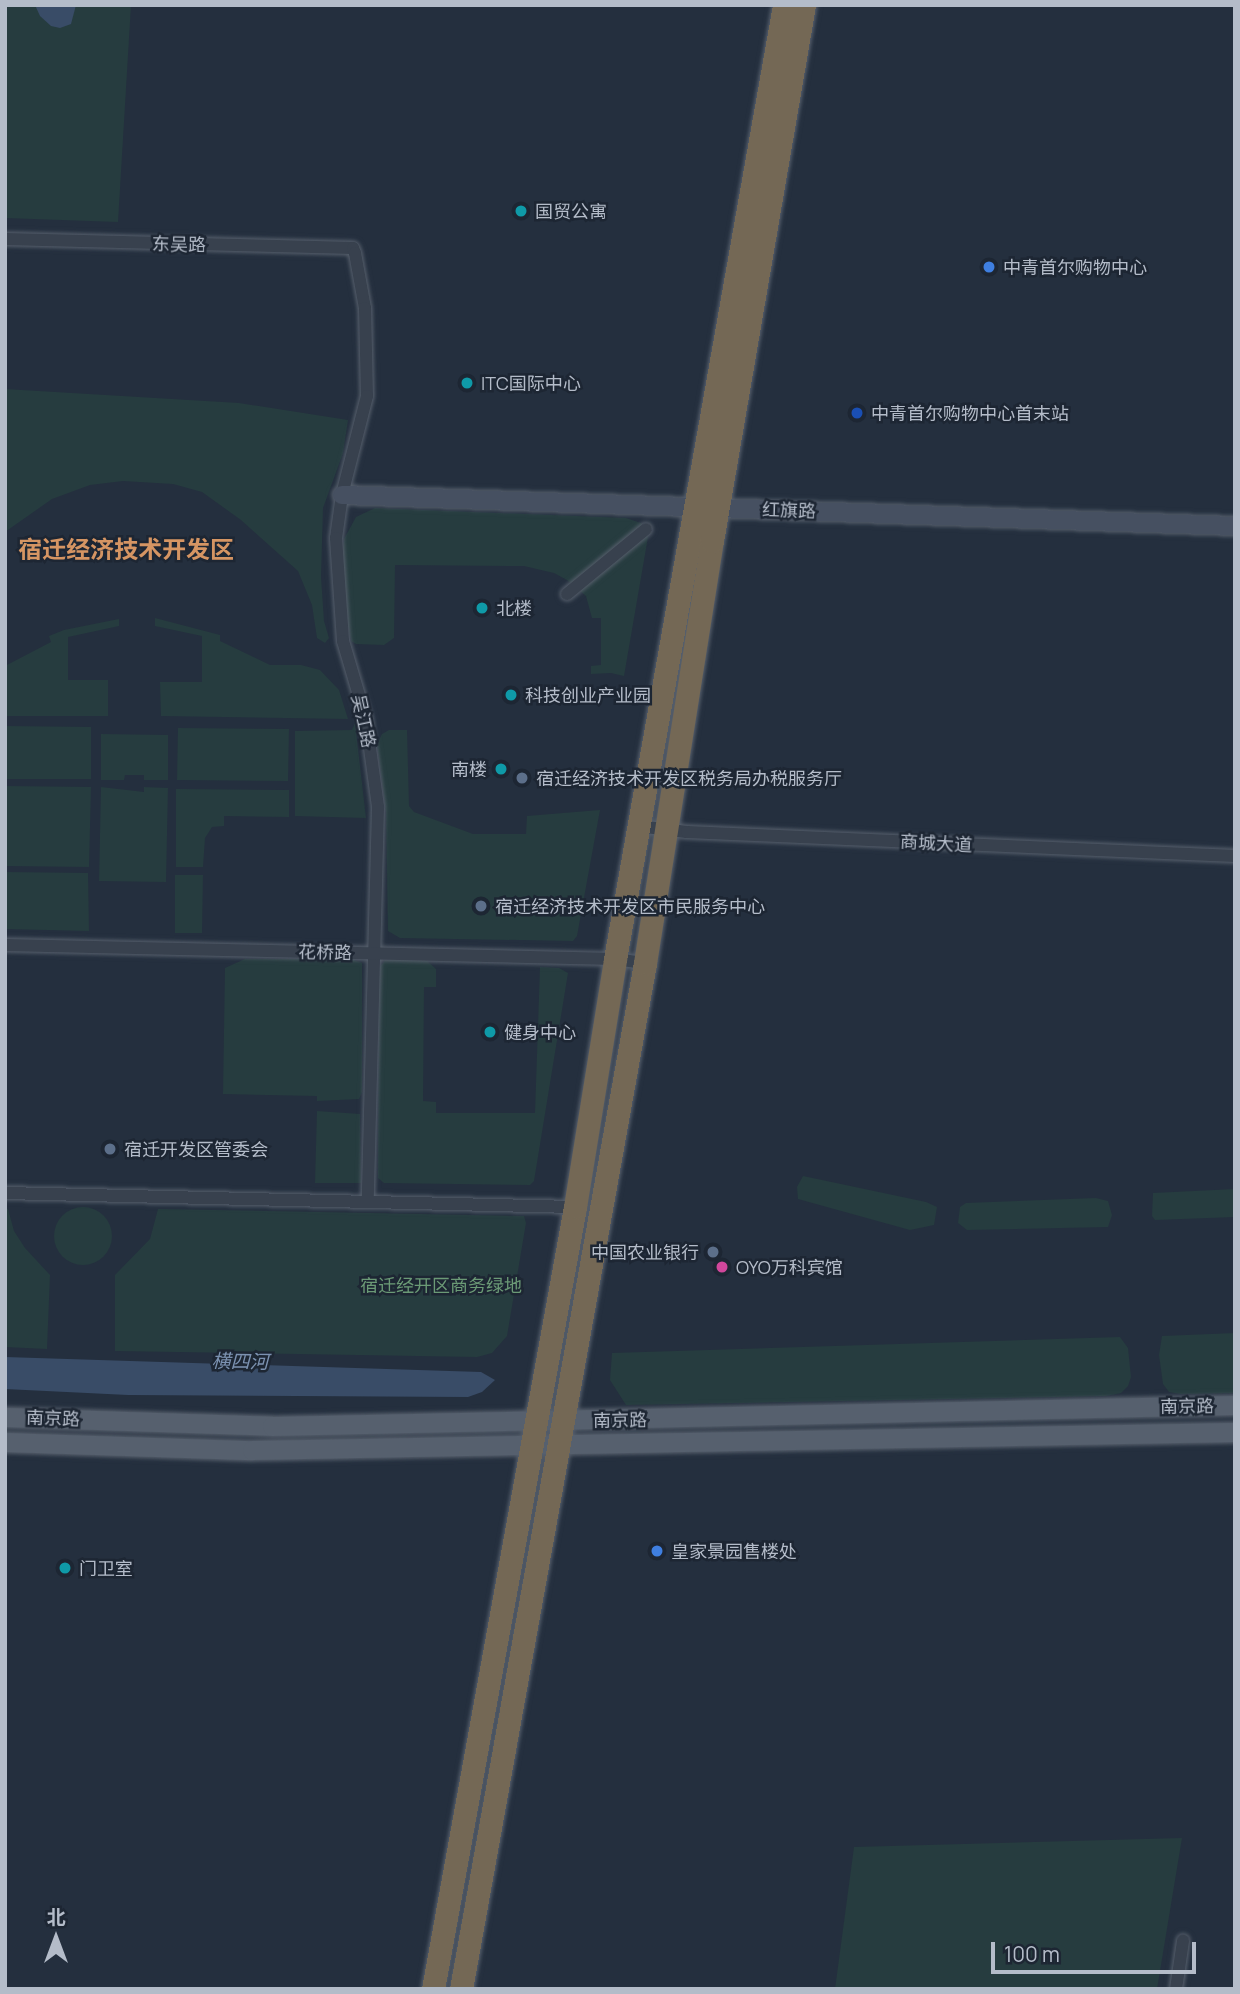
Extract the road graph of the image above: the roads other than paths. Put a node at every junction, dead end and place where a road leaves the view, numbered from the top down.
1 (784, 5) edge
2 (804, 5) edge
3 (5, 239) edge
4 (353, 248) joint
5 (342, 495) junction
6 (694, 506) junction
7 (717, 507) junction
8 (1235, 526) edge
9 (646, 529) dead end
10 (567, 594) dead end
11 (638, 826) junction
12 (664, 830) junction
13 (1235, 856) edge
14 (5, 945) edge
15 (373, 953) junction
16 (615, 959) junction
17 (645, 963) junction
18 (5, 1193) edge
19 (368, 1201) junction
20 (575, 1207) junction
21 (1235, 1405) edge
22 (5, 1417) edge
23 (563, 1421) junction
24 (535, 1422) junction
25 (1235, 1432) edge
26 (5, 1443) edge
27 (557, 1446) junction
28 (530, 1447) junction
29 (1182, 1941) dead end
30 (433, 1989) edge
31 (461, 1989) edge
32 (1176, 1989) edge

1 - 6 highway
2 - 7 highway
3 - 4 street, 东吴路
4 - 5 street, 吴江路
5 - 6 street, 红旗路
5 - 15 street, 吴江路
6 - 7 street, 红旗路
6 - 11 highway
7 - 8 street, 红旗路
7 - 12 highway
9 - 10 street
11 - 12 street, 商城大道
11 - 16 highway
12 - 13 street, 商城大道
12 - 17 highway
14 - 15 street, 花桥路
15 - 16 street, 花桥路
15 - 19 street, 吴江路
16 - 17 street, 花桥路
16 - 20 highway
17 - 23 highway
18 - 19 street
19 - 20 street
20 - 24 highway
21 - 23 main road, 南京路
22 - 24 main road, 南京路
23 - 24 main road, 南京路
23 - 27 highway
24 - 28 highway
25 - 27 main road, 南京路
26 - 28 main road, 南京路
27 - 28 main road, 南京路
27 - 31 highway
28 - 30 highway
29 - 32 street

